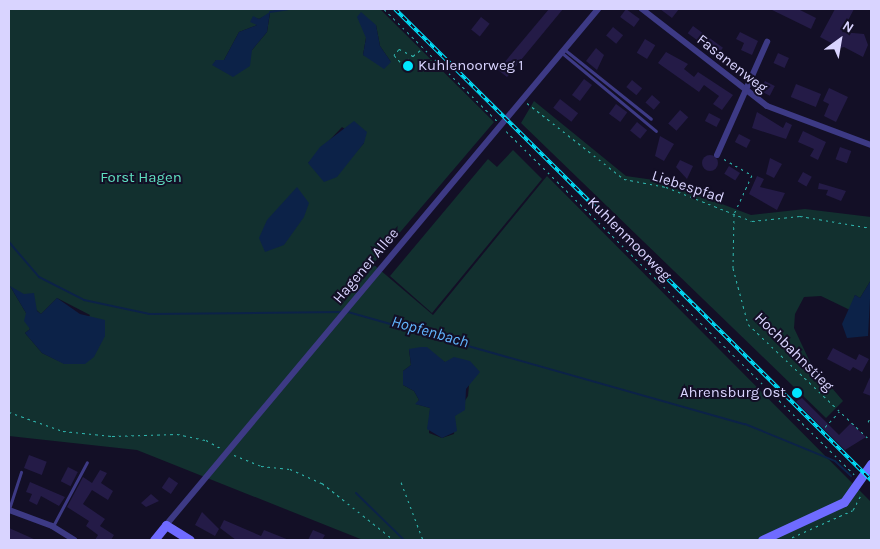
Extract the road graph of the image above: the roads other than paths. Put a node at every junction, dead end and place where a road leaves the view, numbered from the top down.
1 (598, 9) edge
2 (642, 9) edge
3 (766, 42) dead end
4 (563, 51) junction
5 (746, 92) junction
6 (651, 119) dead end
7 (656, 131) dead end
8 (871, 145) edge
9 (717, 155) road end
10 (87, 462) dead end
11 (871, 464) edge
12 (21, 472) dead end
13 (9, 510) edge
14 (166, 525) junction
15 (52, 526) junction
16 (74, 540) edge
17 (154, 540) edge
18 (190, 540) edge
19 (762, 540) edge

1 - 4 street, Hagener Allee
2 - 5 street, Fasanenweg
3 - 5 street
4 - 6 lane
4 - 7 lane
4 - 14 street, Hagener Allee
5 - 8 street, Fasanenweg
5 - 9 street
10 - 15 lane
11 - 19 street
12 - 13 lane
13 - 15 street
14 - 17 street, Hagener Allee
14 - 18 street
15 - 16 street

